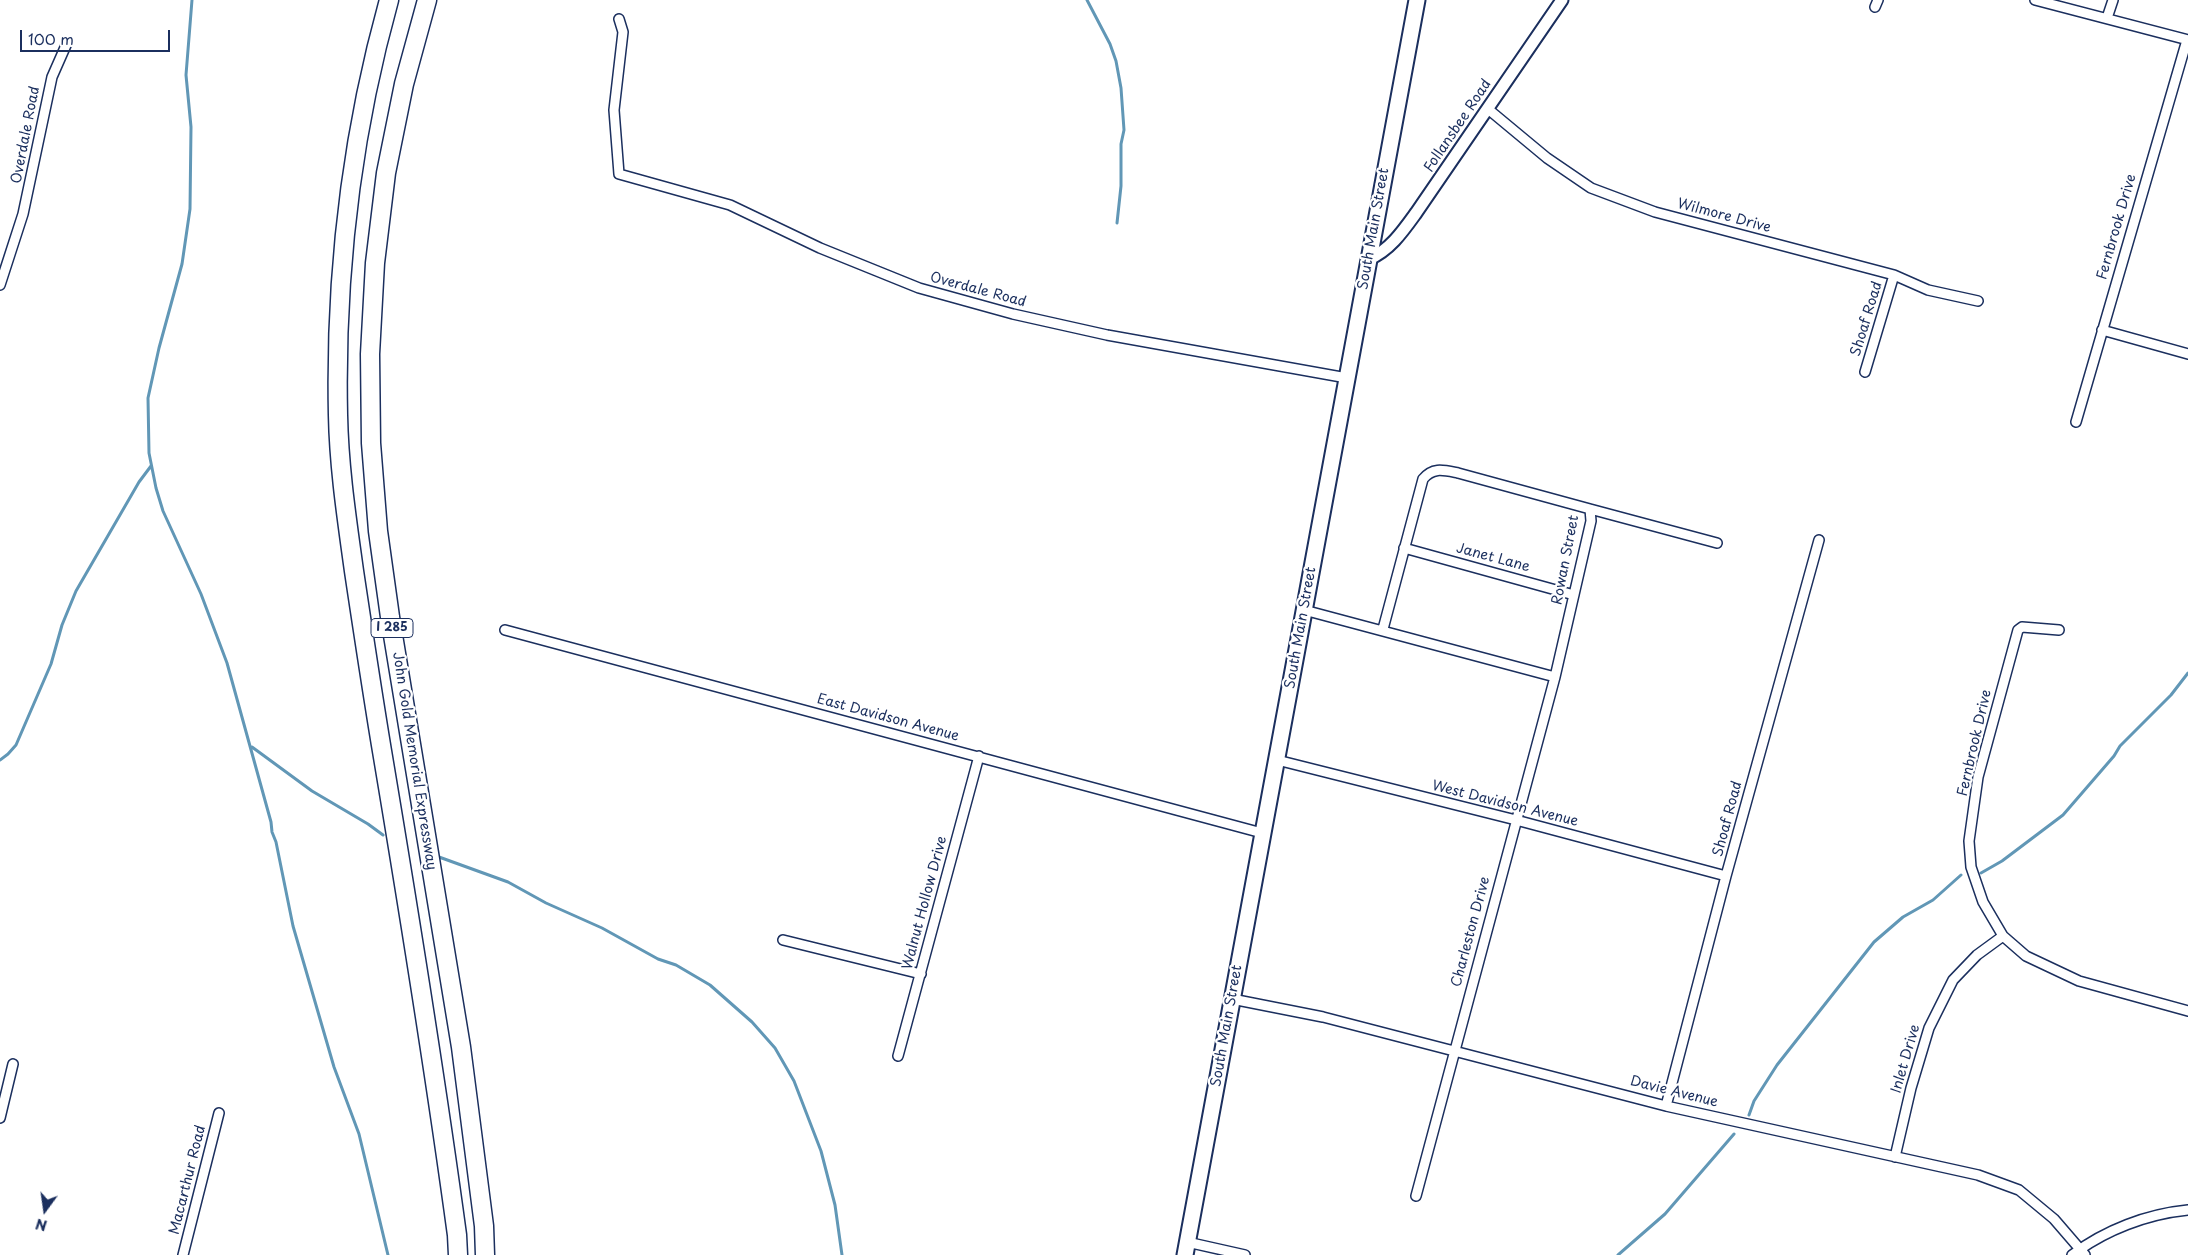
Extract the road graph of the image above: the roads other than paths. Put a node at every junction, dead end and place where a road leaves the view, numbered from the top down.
1 (389, 0) edge
2 (427, 0) edge
3 (1417, 0) edge
4 (1562, 0) edge
5 (2036, 0) edge
6 (2113, 0) edge
7 (2107, 18) junction
8 (619, 19) dead end
9 (2188, 40) edge
10 (67, 42) dead end
11 (1488, 109) junction
12 (1369, 259) junction
13 (1894, 275) junction
14 (0, 285) edge
15 (1978, 301) dead end
16 (2102, 330) junction
17 (2188, 354) edge
18 (1865, 372) dead end
19 (1347, 378) junction
20 (2076, 422) dead end
21 (1590, 509) junction
22 (1819, 540) dead end
23 (1717, 543) dead end
24 (1404, 548) junction
25 (1574, 595) junction
26 (1304, 610) junction
27 (1383, 629) junction
28 (505, 630) dead end
29 (2059, 630) dead end
30 (1555, 677) junction
31 (978, 756) junction
32 (1277, 760) junction
33 (1516, 820) junction
34 (1262, 833) junction
35 (1726, 876) junction
36 (2003, 936) junction
37 (783, 940) dead end
38 (921, 974) junction
39 (1232, 999) junction
40 (2188, 1011) edge
41 (1454, 1050) junction
42 (898, 1056) dead end
43 (13, 1064) dead end
44 (1666, 1106) junction
45 (219, 1113) dead end
46 (0, 1118) edge
47 (1895, 1157) junction
48 (1416, 1196) dead end
49 (2188, 1210) edge
50 (1186, 1248) edge
51 (2083, 1252) edge
52 (183, 1255) edge
53 (458, 1255) edge
54 (485, 1255) edge
55 (1246, 1255) edge
56 (2072, 1255) edge

1 - 53 highway, I 285
2 - 54 highway, John Gold Memorial Expressway / I 285
3 - 12 main road, South Main Street
4 - 11 street, Follansbee Road
5 - 7 street
6 - 7 street
7 - 9 street
8 - 19 street, Overdale Road
9 - 16 street, Fernbrook Drive
10 - 14 street, Overdale Road
11 - 12 street, Follansbee Road
11 - 13 street, Wilmore Drive
12 - 19 main road, South Main Street
13 - 15 street, Wilmore Drive
13 - 18 street, Shoaf Road
16 - 17 street
16 - 20 street, Fernbrook Drive
19 - 26 main road, South Main Street
21 - 23 street
21 - 24 street, Rowan Street
21 - 25 street, Rowan Street
22 - 35 street, Shoaf Road
24 - 25 street, Janet Lane
24 - 27 street, Rowan Street
25 - 30 street, Rowan Street
26 - 27 street
26 - 32 main road, South Main Street
27 - 30 street
28 - 31 street, East Davidson Avenue
29 - 36 street, Fernbrook Drive
30 - 33 street, Charleston Drive
31 - 34 street, East Davidson Avenue
31 - 38 street, Walnut Hollow Drive
32 - 33 street, West Davidson Avenue
32 - 34 main road, South Main Street
33 - 35 street, West Davidson Avenue
33 - 41 street, Charleston Drive
34 - 39 main road, South Main Street
35 - 44 street, Shoaf Road
36 - 40 street, Fernbrook Drive
36 - 47 street, Inlet Drive
37 - 38 street
38 - 42 street, Walnut Hollow Drive
39 - 41 street, Davie Avenue
39 - 50 main road, South Main Street
41 - 44 street, Davie Avenue
41 - 48 street, Charleston Drive
43 - 46 street
44 - 47 street, Davie Avenue
45 - 52 street, Macarthur Road
47 - 51 street, Davie Avenue
49 - 51 street
50 - 55 street
51 - 56 street

